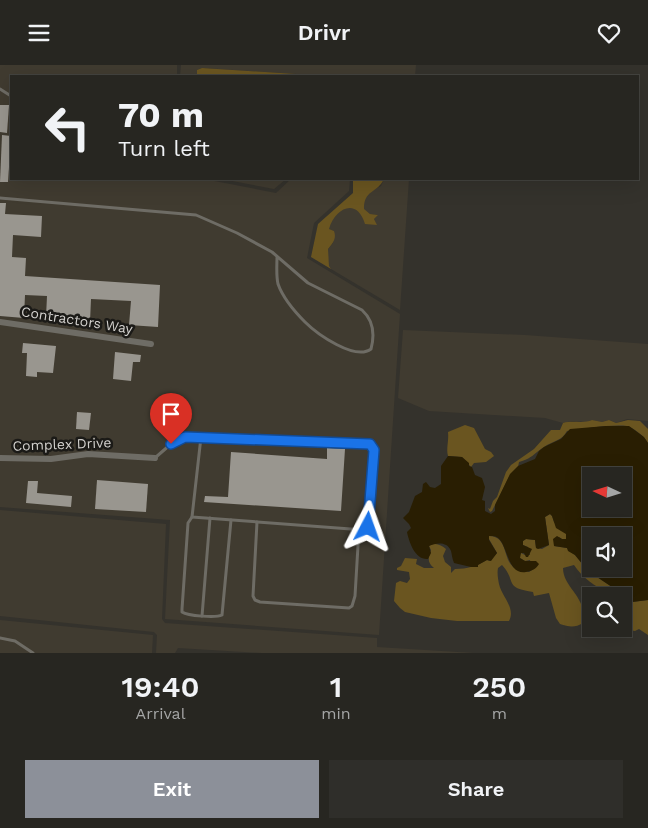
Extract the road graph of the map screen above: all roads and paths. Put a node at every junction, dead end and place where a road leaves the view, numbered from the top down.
1 (0, 198) edge
2 (277, 257) junction
3 (0, 321) edge
4 (151, 344) dead end
5 (201, 437) junction
6 (0, 458) edge
7 (155, 458) joint
8 (192, 517) junction
9 (210, 518) junction
10 (231, 520) junction
11 (257, 522) junction
12 (359, 529) junction
13 (202, 616) junction
14 (0, 638) edge
15 (33, 653) edge

1 - 2 lane
2 - 2 lane
3 - 4 street, Contractors Way
5 - 7 lane
5 - 8 lane
5 - 12 lane
6 - 7 street, Complex Drive
8 - 9 lane
8 - 13 lane
9 - 10 lane
9 - 13 lane
10 - 11 lane
10 - 13 lane
11 - 12 lane
11 - 12 lane
14 - 15 lane

